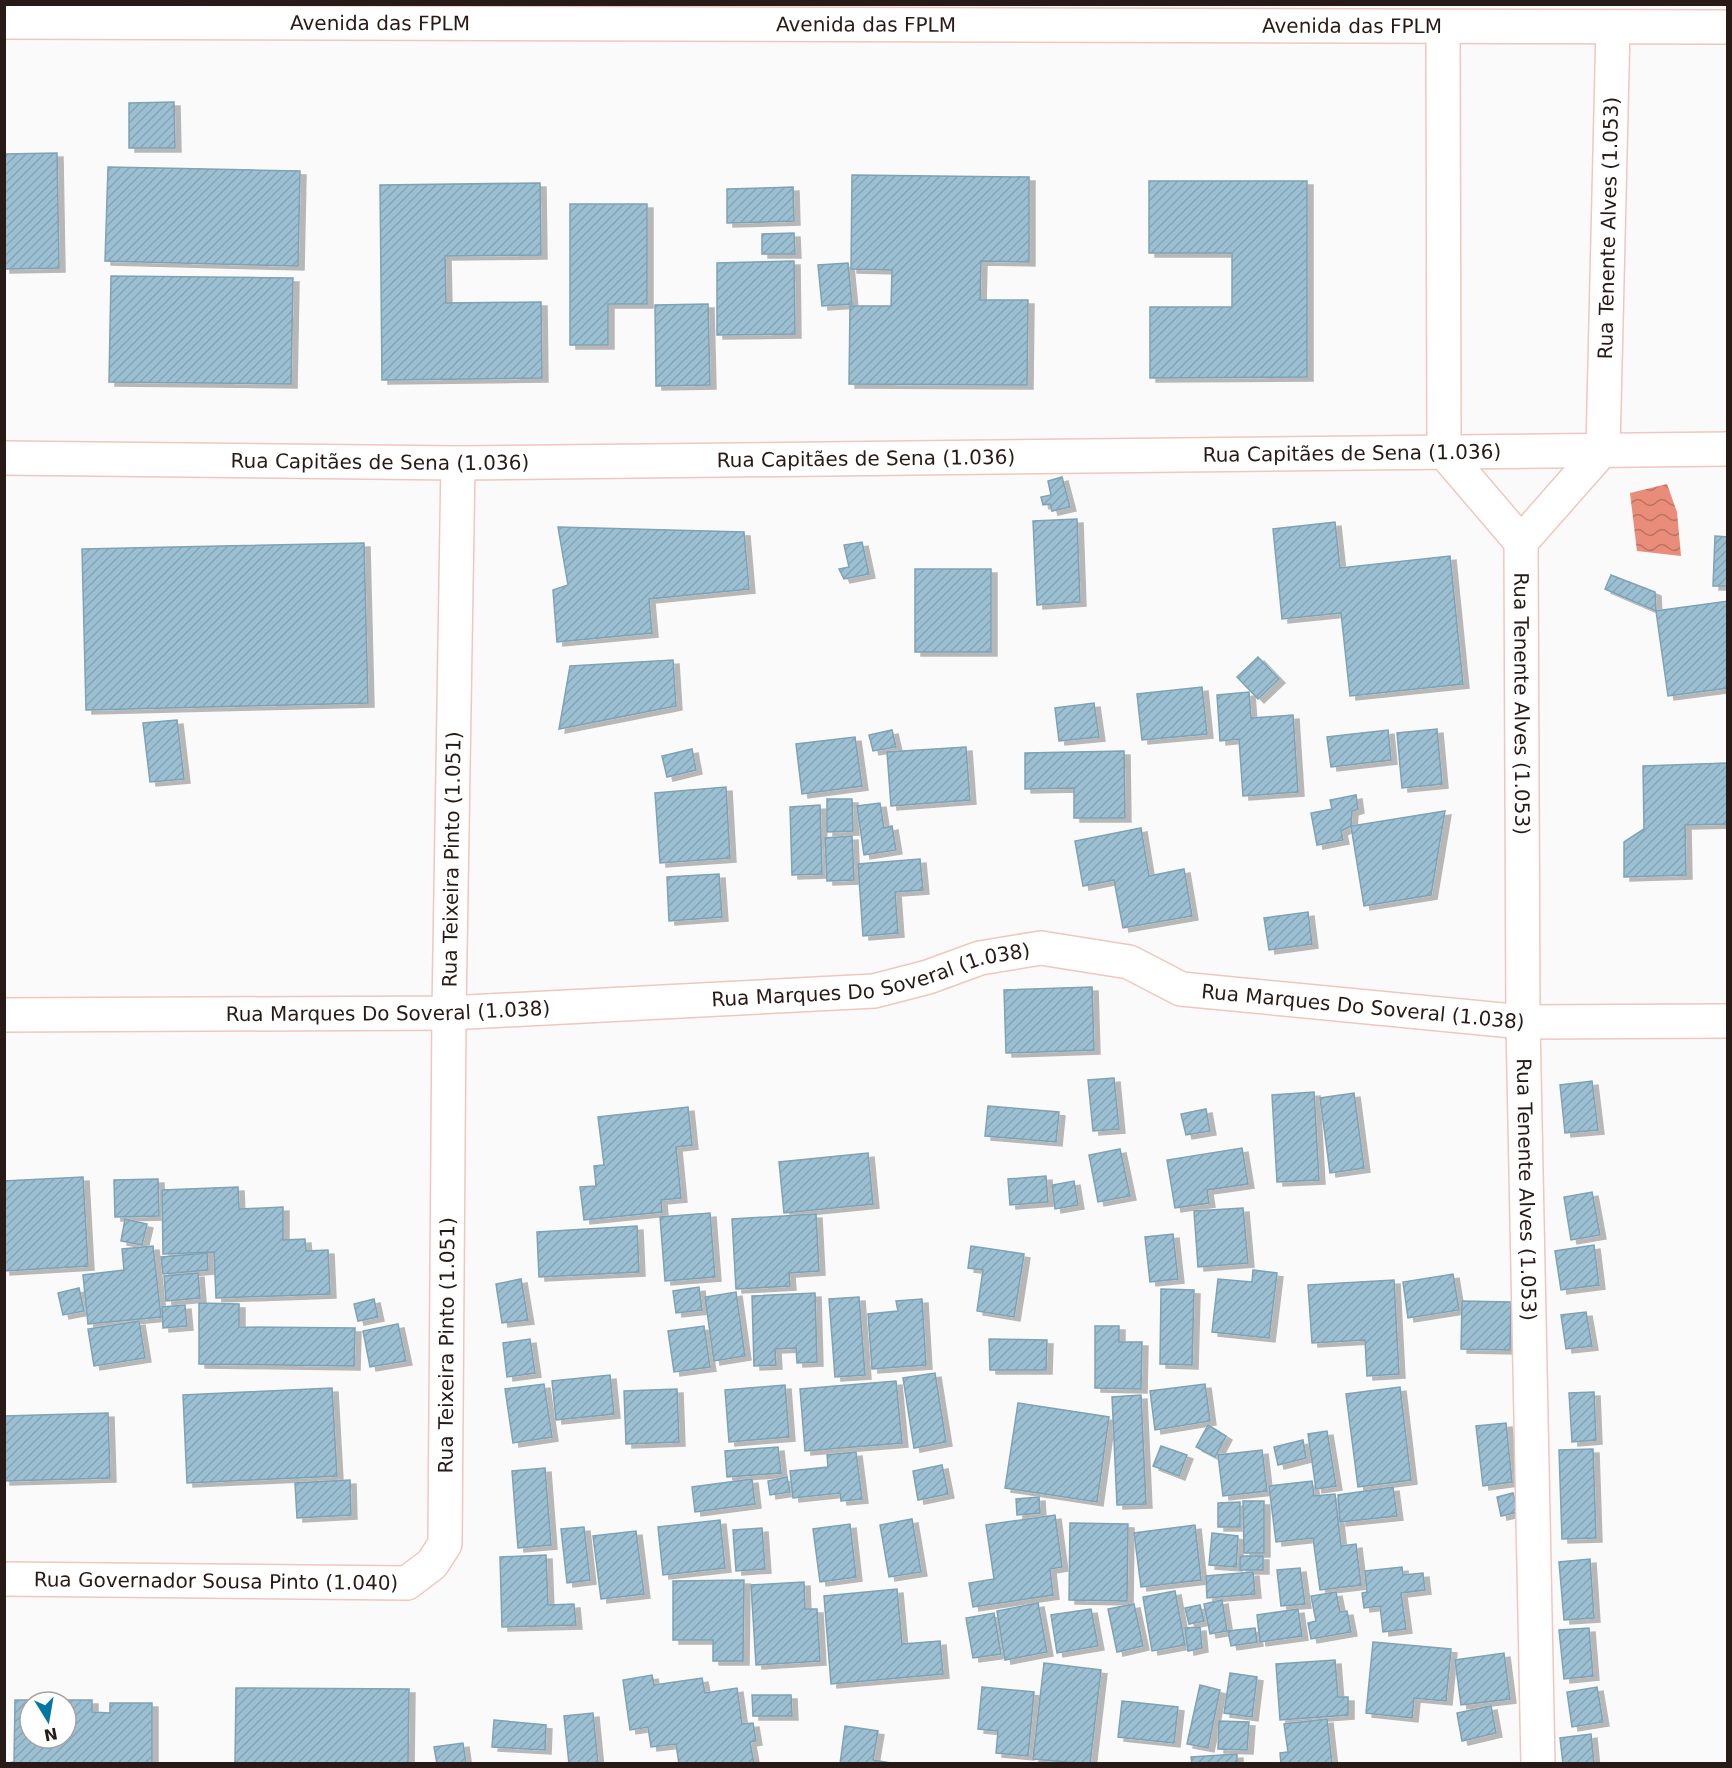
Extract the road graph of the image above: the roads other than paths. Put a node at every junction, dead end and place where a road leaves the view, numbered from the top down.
1 (4, 22) edge
2 (1443, 27) junction
3 (1613, 27) junction
4 (1728, 27) edge
5 (1603, 449) junction
6 (1728, 449) edge
7 (1444, 452) junction
8 (4, 458) edge
9 (458, 462) junction
10 (1521, 542) junction
11 (449, 1013) junction
12 (4, 1015) edge
13 (1728, 1021) edge
14 (1523, 1022) junction
15 (445, 1544) joint
16 (4, 1579) edge
17 (1538, 1764) edge

1 - 2 street, Avenida das FPLM
2 - 3 street, Avenida das FPLM
2 - 7 street
3 - 4 street, Avenida das FPLM
3 - 5 street, Rua Tenente Alves (1.053)
5 - 6 street, Rua Capitães de Sena (1.036)
5 - 7 street, Rua Capitães de Sena (1.036)
5 - 10 street
7 - 9 street, Rua Capitães de Sena (1.036)
7 - 10 street
8 - 9 street, Rua Capitães de Sena (1.036)
9 - 11 street, Rua Teixeira Pinto (1.051)
10 - 14 street, Rua Tenente Alves (1.053)
11 - 12 street, Rua Marques Do Soveral (1.038)
11 - 14 street, Rua Marques Do Soveral (1.038)
11 - 15 street, Rua Teixeira Pinto (1.051)
13 - 14 street, Rua Marques Do Soveral (1.038)
14 - 17 street, Rua Tenente Alves (1.053)
15 - 16 street, Rua Governador Sousa Pinto (1.040)

